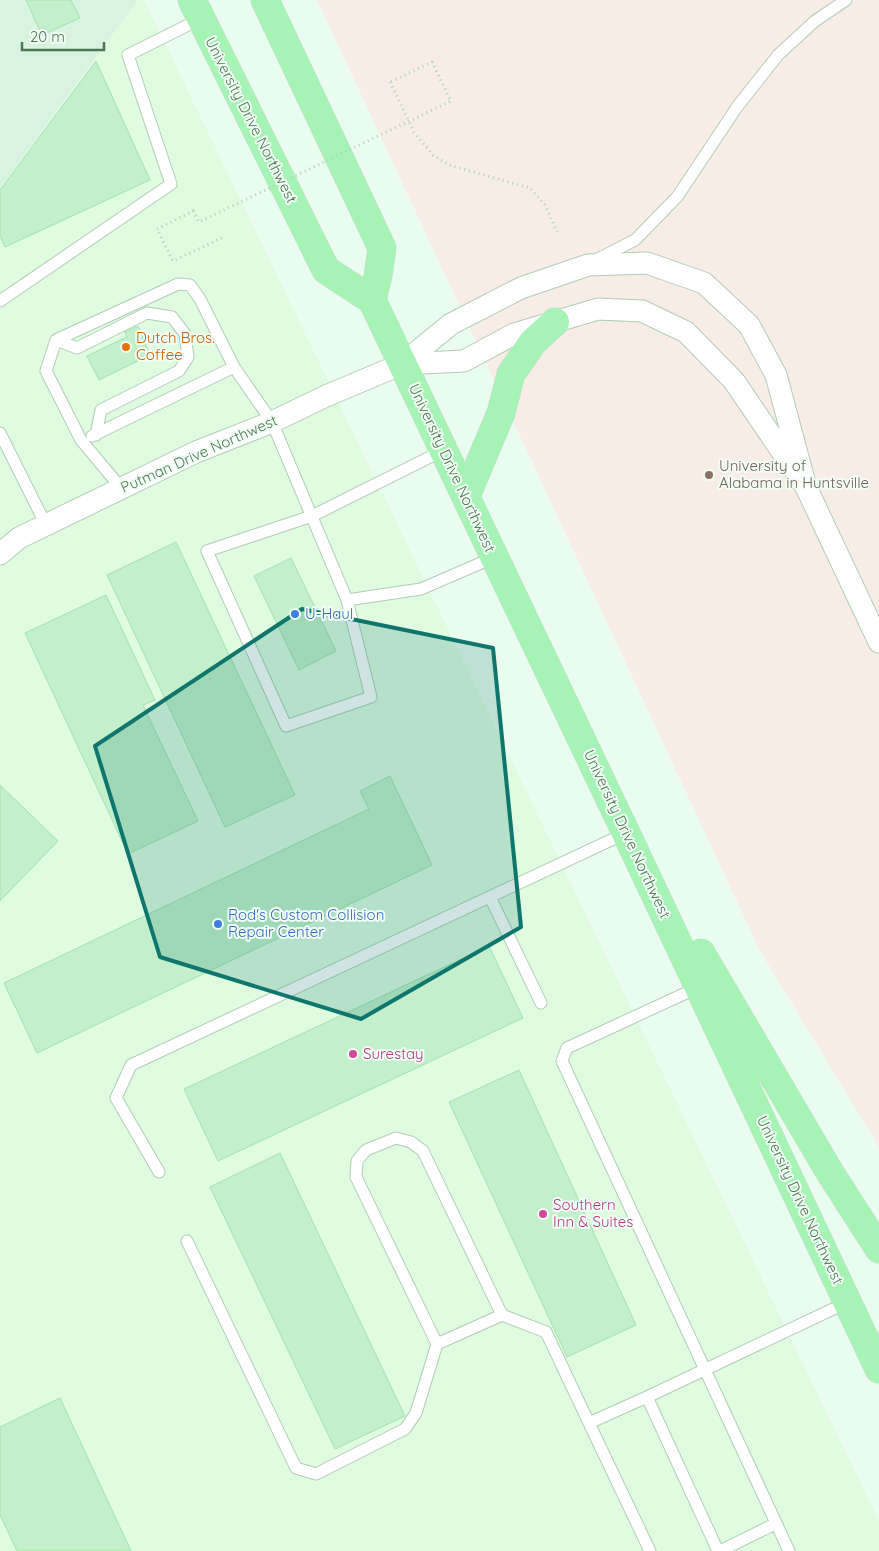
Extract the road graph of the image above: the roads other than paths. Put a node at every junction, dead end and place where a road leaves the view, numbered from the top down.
1 (265, 0) edge
2 (846, 0) edge
3 (196, 9) edge
4 (588, 264) junction
5 (372, 300) junction
6 (0, 301) edge
7 (555, 322) junction
8 (56, 340) junction
9 (402, 364) junction
10 (234, 367) junction
11 (272, 422) junction
12 (0, 433) edge
13 (96, 434) junction
14 (81, 440) junction
15 (444, 450) junction
16 (806, 487) junction
17 (121, 488) junction
18 (466, 496) junction
19 (312, 516) junction
20 (46, 525) junction
21 (0, 554) edge
22 (495, 558) junction
23 (348, 600) junction
24 (879, 642) edge
25 (610, 800) junction
26 (626, 833) junction
27 (490, 897) junction
28 (699, 987) junction
29 (541, 1003) dead end
30 (159, 1172) dead end
31 (187, 1240) dead end
32 (879, 1250) edge
33 (848, 1302) junction
34 (502, 1315) junction
35 (438, 1344) junction
36 (879, 1369) edge
37 (704, 1370) junction
38 (647, 1397) junction
39 (589, 1423) junction
40 (775, 1524) junction
41 (650, 1551) edge
42 (719, 1551) edge
43 (789, 1551) edge

1 - 5 highway
2 - 4 lane
3 - 5 highway, University Drive Northwest
3 - 6 lane
4 - 9 street
4 - 16 street
5 - 9 highway, University Drive Northwest
7 - 9 street
7 - 16 street
7 - 18 highway
8 - 10 lane
8 - 13 lane
8 - 14 lane
9 - 11 street, Putman Drive Northwest
9 - 15 highway, University Drive Northwest
10 - 11 lane
10 - 13 lane
11 - 17 street, Putman Drive Northwest
11 - 19 lane
12 - 20 lane
13 - 14 lane
14 - 17 lane
15 - 18 highway, University Drive Northwest
15 - 19 lane
16 - 24 street
17 - 20 street, Putman Drive Northwest
18 - 22 highway, University Drive Northwest
19 - 23 lane
19 - 23 lane
20 - 21 street, Putman Drive Northwest
22 - 23 lane
22 - 25 highway, University Drive Northwest
25 - 26 highway, University Drive Northwest
25 - 32 highway
26 - 27 lane
26 - 28 highway, University Drive Northwest
27 - 29 lane
27 - 30 lane
28 - 33 highway, University Drive Northwest
28 - 37 lane
31 - 35 lane
33 - 36 highway, University Drive Northwest
33 - 37 lane
34 - 35 lane
34 - 35 lane
34 - 39 lane
37 - 38 lane
37 - 40 lane
38 - 39 lane
38 - 42 lane
39 - 41 lane
40 - 42 lane
40 - 43 lane

